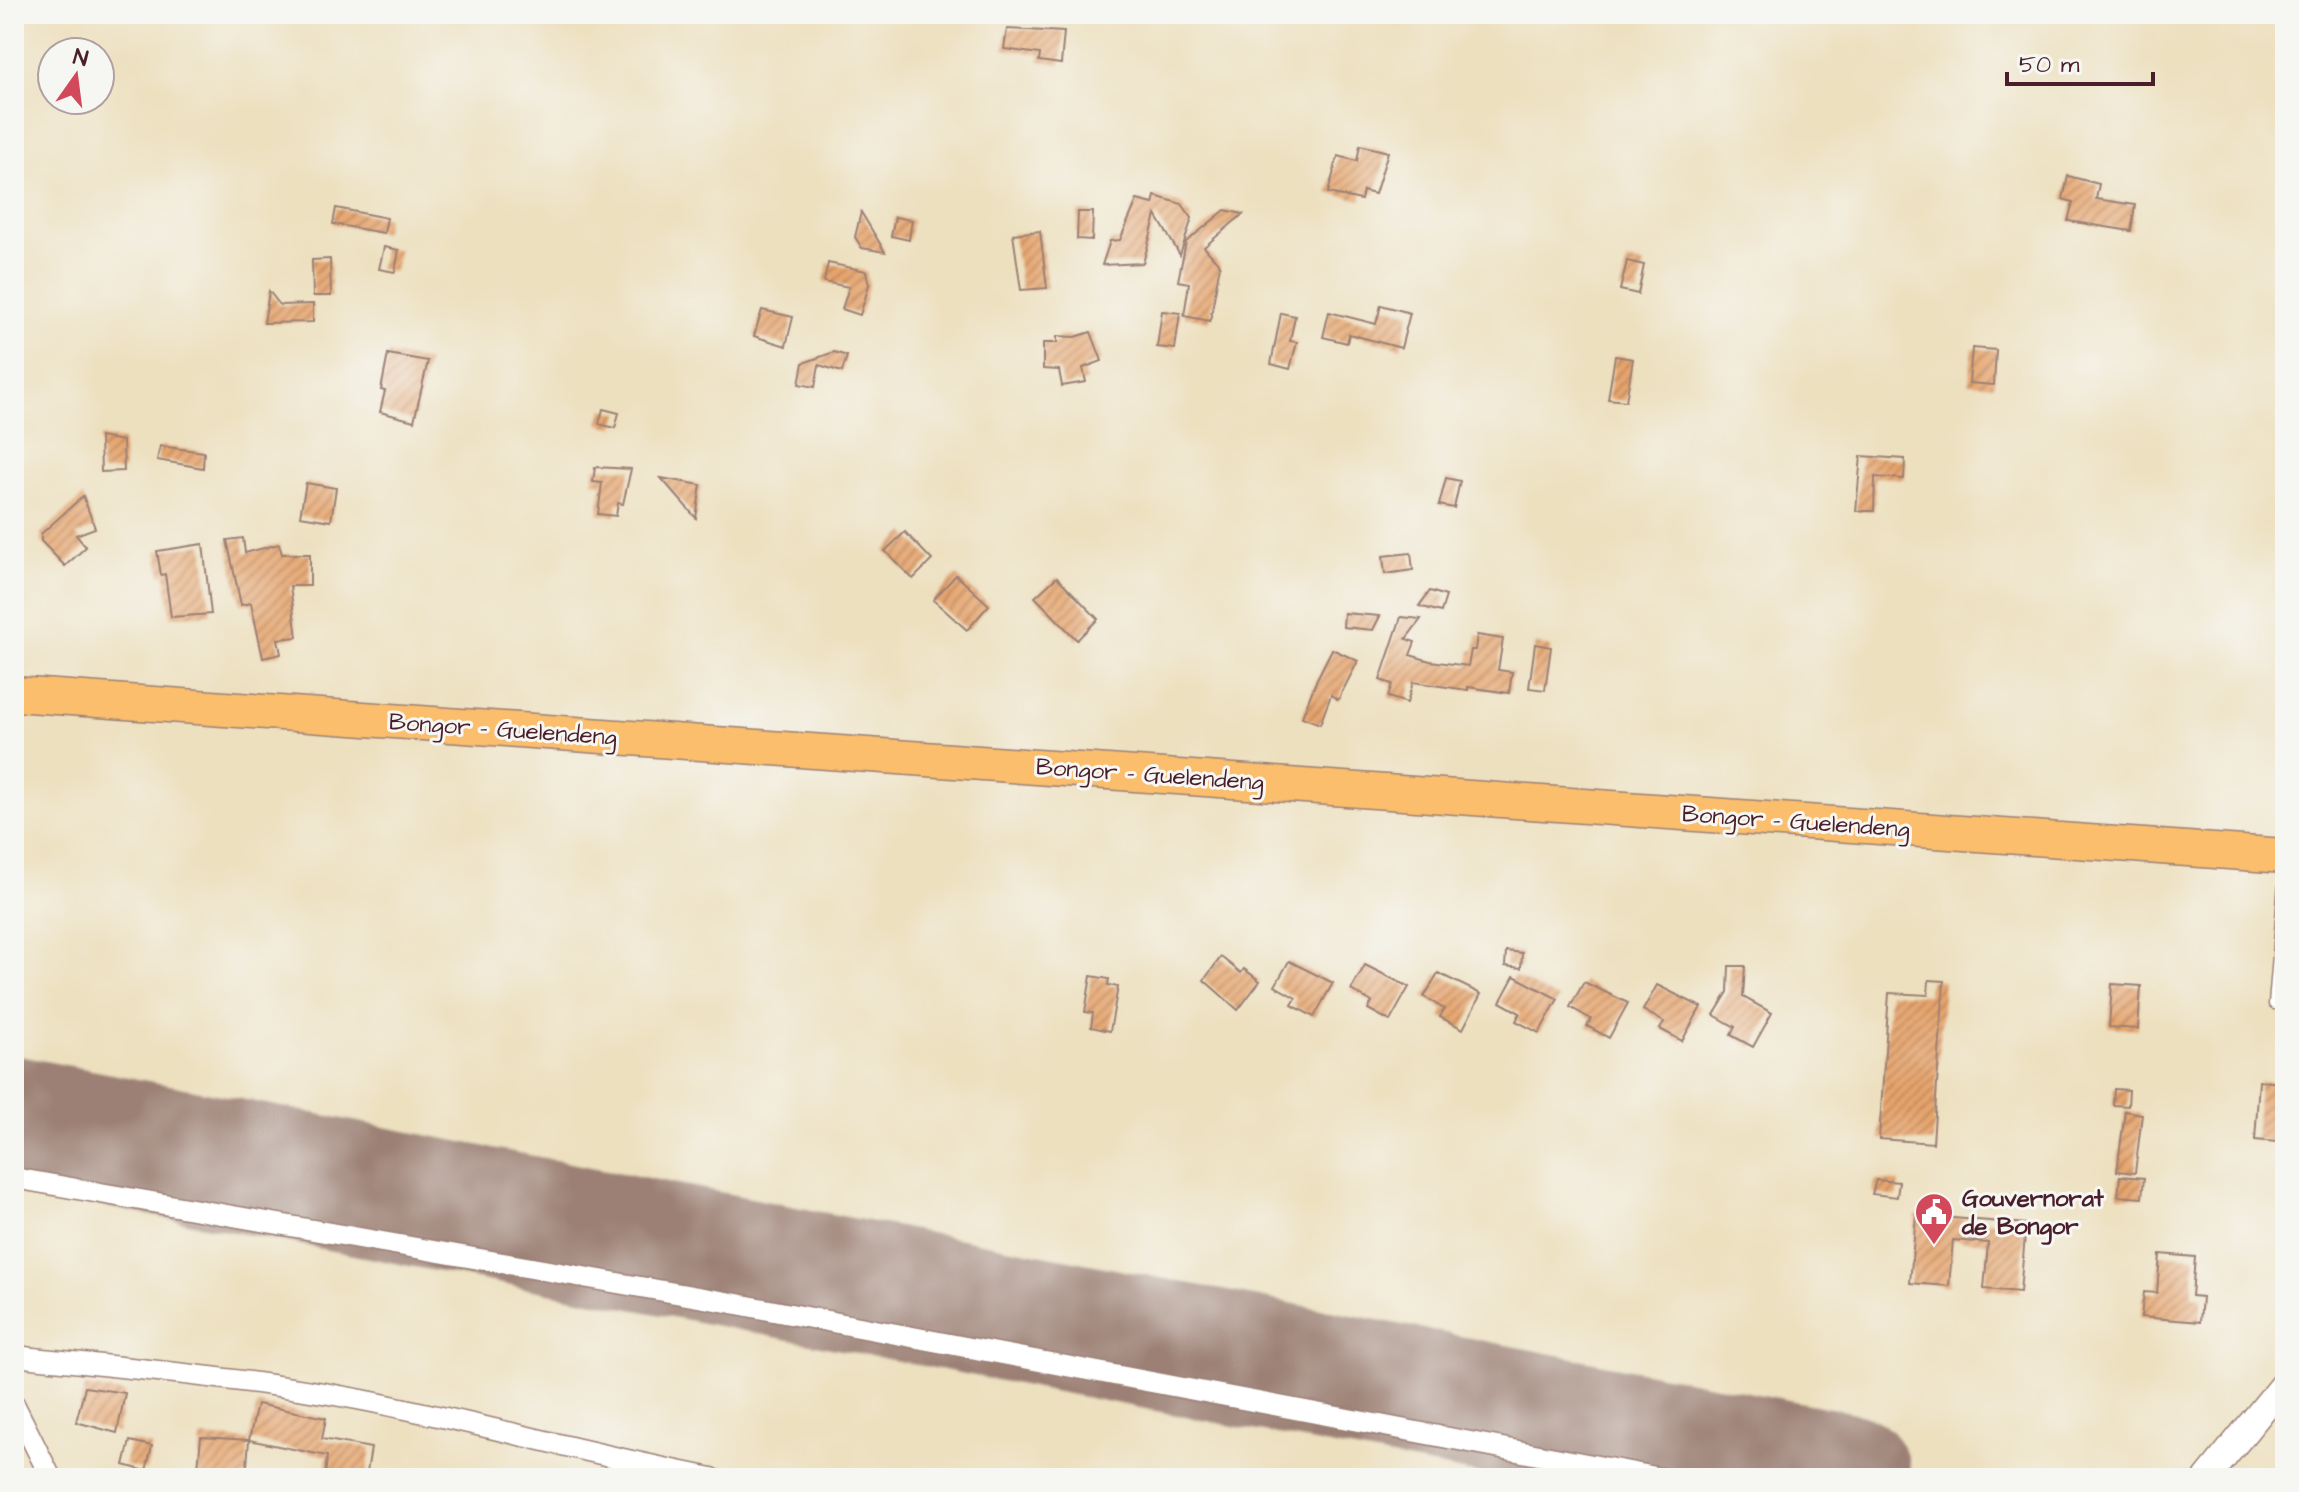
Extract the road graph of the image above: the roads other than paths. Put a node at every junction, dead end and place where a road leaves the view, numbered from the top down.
1 (14, 694) edge
2 (2285, 856) edge
3 (2285, 870) edge
4 (2274, 1004) dead end
5 (14, 1178) edge
6 (14, 1356) edge
7 (2285, 1382) edge
8 (14, 1404) edge
9 (51, 1478) edge
10 (712, 1478) edge
11 (1661, 1478) edge
12 (2207, 1478) edge

1 - 2 highway, Bongor - Guelendeng
3 - 4 lane
5 - 11 street
6 - 10 street
7 - 12 street
8 - 9 street

